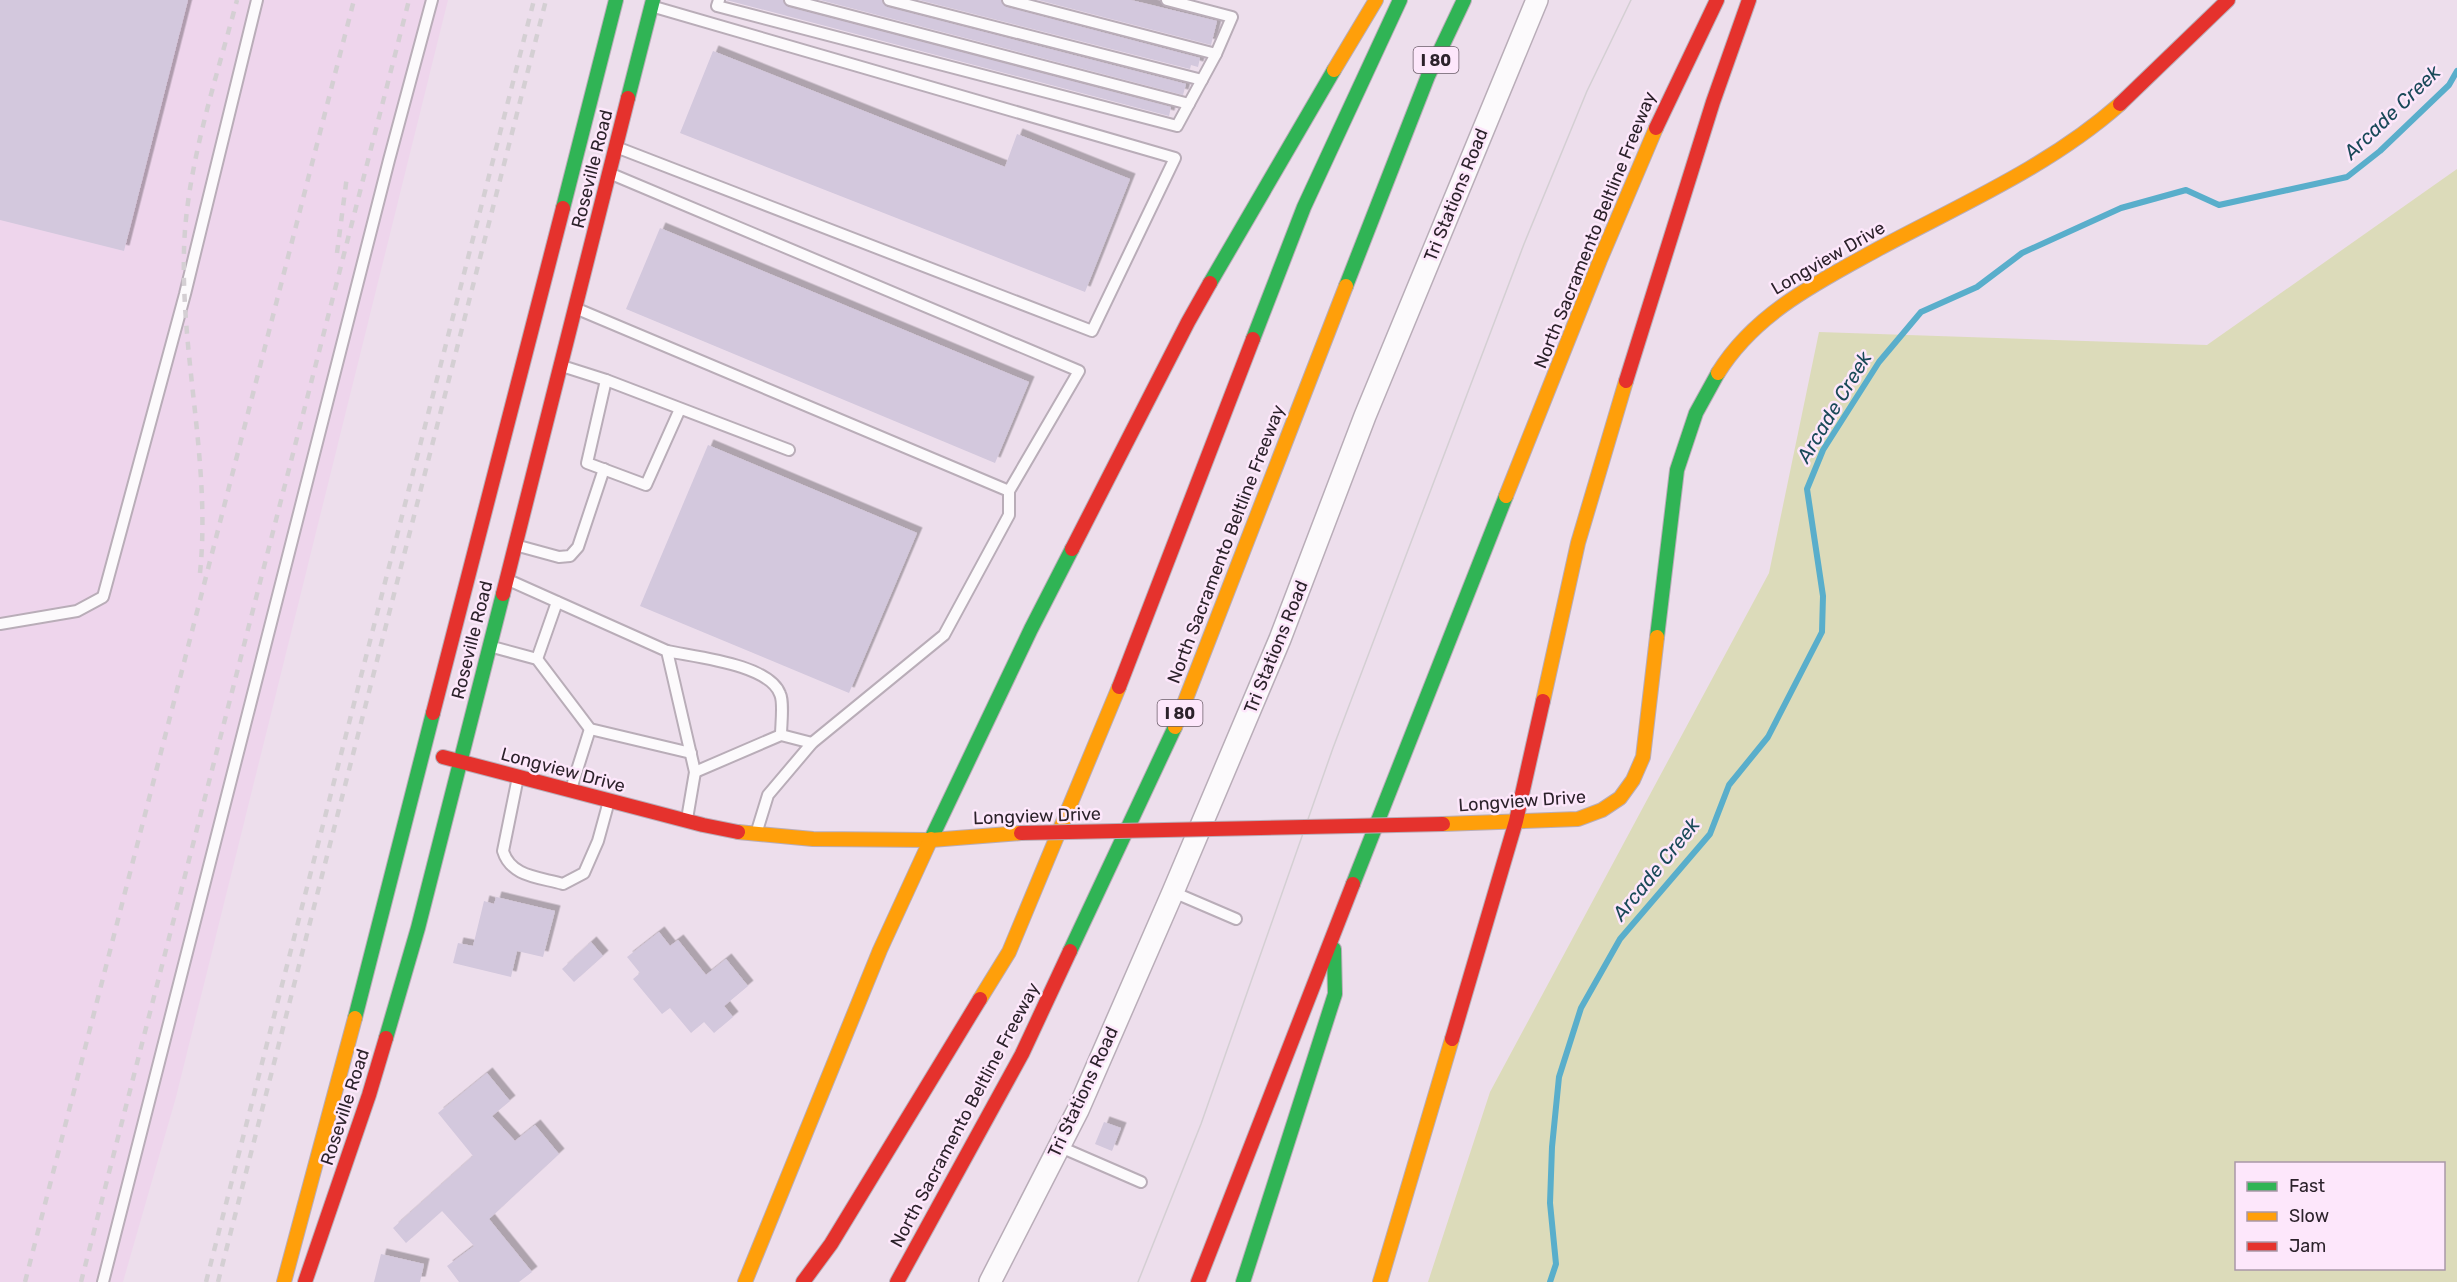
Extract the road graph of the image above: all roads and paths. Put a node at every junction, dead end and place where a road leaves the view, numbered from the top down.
1 (257, 0) edge
2 (432, 0) edge
3 (616, 0) edge
4 (718, 0) edge
5 (790, 0) edge
6 (889, 0) edge
7 (1008, 0) edge
8 (1167, 0) edge
9 (1376, 0) edge
10 (1400, 0) edge
11 (1464, 0) edge
12 (1537, 0) edge
13 (1717, 0) edge
14 (1749, 0) edge
15 (2228, 0) edge
16 (652, 3) edge
17 (1216, 54) junction
18 (1202, 80) junction
19 (1189, 104) junction
20 (615, 147) junction
21 (609, 173) junction
22 (575, 308) junction
23 (561, 366) junction
24 (606, 381) junction
25 (680, 409) junction
26 (789, 450) dead end
27 (604, 469) junction
28 (1009, 490) junction
29 (515, 545) junction
30 (506, 579) junction
31 (557, 602) junction
32 (0, 624) edge
33 (489, 646) junction
34 (667, 651) junction
35 (537, 659) junction
36 (590, 729) junction
37 (781, 735) junction
38 (812, 743) junction
39 (424, 752) junction
40 (691, 753) junction
41 (460, 762) junction
42 (696, 772) junction
43 (518, 777) junction
44 (571, 790) junction
45 (609, 800) junction
46 (686, 821) junction
47 (1516, 821) junction
48 (756, 835) junction
49 (930, 840) junction
50 (1173, 892) junction
51 (1236, 919) dead end
52 (1334, 932) junction
53 (1059, 1146) junction
54 (1140, 1182) dead end
55 (103, 1282) edge
56 (284, 1282) edge
57 (305, 1282) edge
58 (745, 1282) edge
59 (803, 1282) edge
60 (897, 1282) edge
61 (990, 1282) edge
62 (1198, 1282) edge
63 (1243, 1282) edge
64 (1380, 1282) edge

1 - 32 lane
2 - 55 lane
3 - 39 main road, Roseville Road
4 - 19 lane
5 - 19 lane
6 - 18 lane
7 - 17 lane
8 - 17 lane
9 - 49 main road
10 - 59 main road
11 - 60 main road, North Sacramento Beltline Freeway / I 80
12 - 50 street, Tri Stations Road
13 - 52 main road, North Sacramento Beltline Freeway
14 - 47 main road
15 - 47 main road, Longview Drive
16 - 20 main road, Roseville Road
16 - 20 lane
17 - 18 lane
18 - 19 lane
20 - 21 main road, Roseville Road
21 - 22 main road, Roseville Road
21 - 28 lane
22 - 23 main road, Roseville Road
22 - 28 lane
23 - 24 lane
23 - 29 main road, Roseville Road
24 - 25 lane
24 - 27 lane
25 - 26 lane
25 - 27 lane
27 - 29 lane
28 - 38 lane
29 - 30 main road, Roseville Road
30 - 31 lane
30 - 33 main road, Roseville Road
31 - 34 lane
31 - 35 lane
33 - 35 lane
33 - 41 main road, Roseville Road
34 - 37 lane
34 - 40 lane
35 - 36 lane
36 - 40 lane
36 - 44 lane
37 - 38 lane
37 - 42 lane
38 - 48 lane
39 - 41 main road, Longview Drive
39 - 56 main road, Roseville Road
40 - 42 lane
41 - 43 main road, Longview Drive
41 - 57 main road, Roseville Road
42 - 46 lane
43 - 44 main road, Longview Drive
43 - 45 lane
44 - 45 main road, Longview Drive
45 - 46 main road, Longview Drive
46 - 48 main road, Longview Drive
47 - 49 main road, Longview Drive, bridge
47 - 64 main road
48 - 49 main road, Longview Drive
49 - 58 main road
50 - 51 lane
50 - 53 street, Tri Stations Road
52 - 62 main road, North Sacramento Beltline Freeway
52 - 63 main road
53 - 54 lane
53 - 61 street, Tri Stations Road

